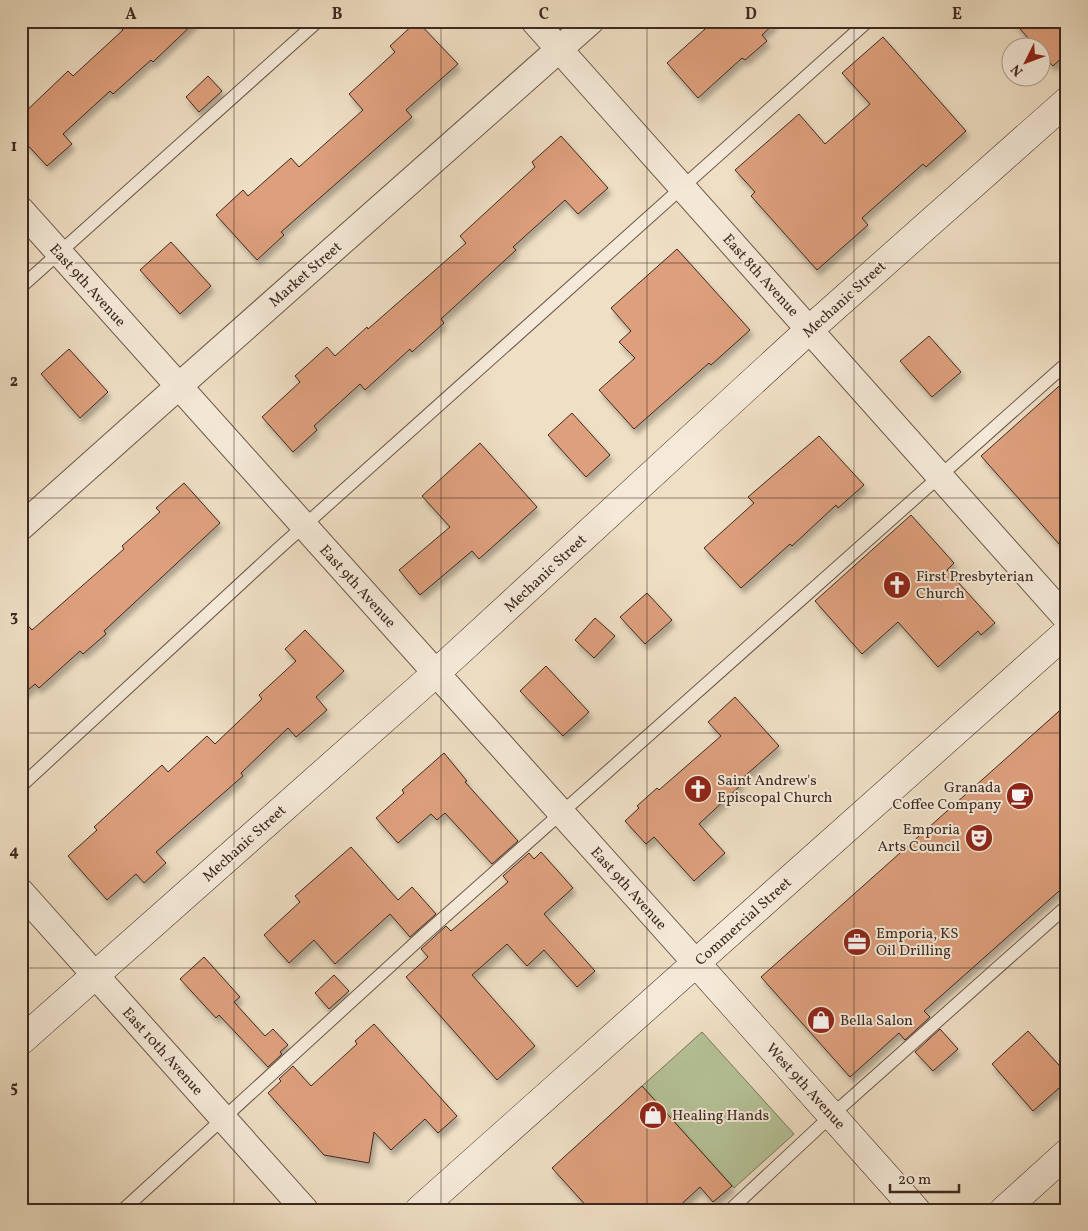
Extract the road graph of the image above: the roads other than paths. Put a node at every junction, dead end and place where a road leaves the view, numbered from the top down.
1 (318, 21) edge
2 (534, 21) edge
3 (591, 21) edge
4 (868, 21) edge
5 (559, 50) junction
6 (1067, 101) edge
7 (682, 187) junction
8 (21, 210) edge
9 (60, 253) junction
10 (21, 287) edge
11 (809, 330) junction
12 (1067, 362) edge
13 (179, 386) junction
14 (940, 476) junction
15 (304, 526) junction
16 (21, 528) edge
17 (1067, 619) edge
18 (1067, 632) edge
19 (436, 673) junction
20 (21, 786) edge
21 (561, 813) junction
22 (21, 892) edge
23 (1067, 906) edge
24 (696, 963) junction
25 (96, 976) junction
26 (21, 1041) edge
27 (832, 1115) junction
28 (224, 1119) junction
29 (1067, 1154) edge
30 (123, 1210) edge
31 (305, 1210) edge
32 (419, 1210) edge
33 (730, 1210) edge
34 (916, 1210) edge
35 (1004, 1210) edge

1 - 9 lane
2 - 5 street, East 8th Avenue
3 - 5 street, Market Street
4 - 7 lane
5 - 7 street, East 8th Avenue
5 - 13 street, Market Street
6 - 11 street, Mechanic Street
7 - 11 street, East 8th Avenue
7 - 15 lane
8 - 9 street, East 9th Avenue
9 - 10 lane
9 - 13 street, East 9th Avenue
11 - 14 street, East 8th Avenue
11 - 19 street, Mechanic Street
12 - 14 lane
13 - 15 street, East 9th Avenue
13 - 16 street, Market Street
14 - 17 street, East 8th Avenue
14 - 21 lane
15 - 19 street, East 9th Avenue
15 - 20 lane
18 - 24 street, Commercial Street
19 - 21 street, East 9th Avenue
19 - 25 street, Mechanic Street
21 - 24 street, East 9th Avenue
21 - 28 lane
22 - 25 street, East 10th Avenue
23 - 27 lane
24 - 27 street, West 9th Avenue
24 - 32 street, Commercial Street
25 - 26 street, Mechanic Street
25 - 28 street, East 10th Avenue
27 - 33 lane
27 - 34 street, West 9th Avenue
28 - 30 lane
28 - 31 street, East 10th Avenue
29 - 35 street

